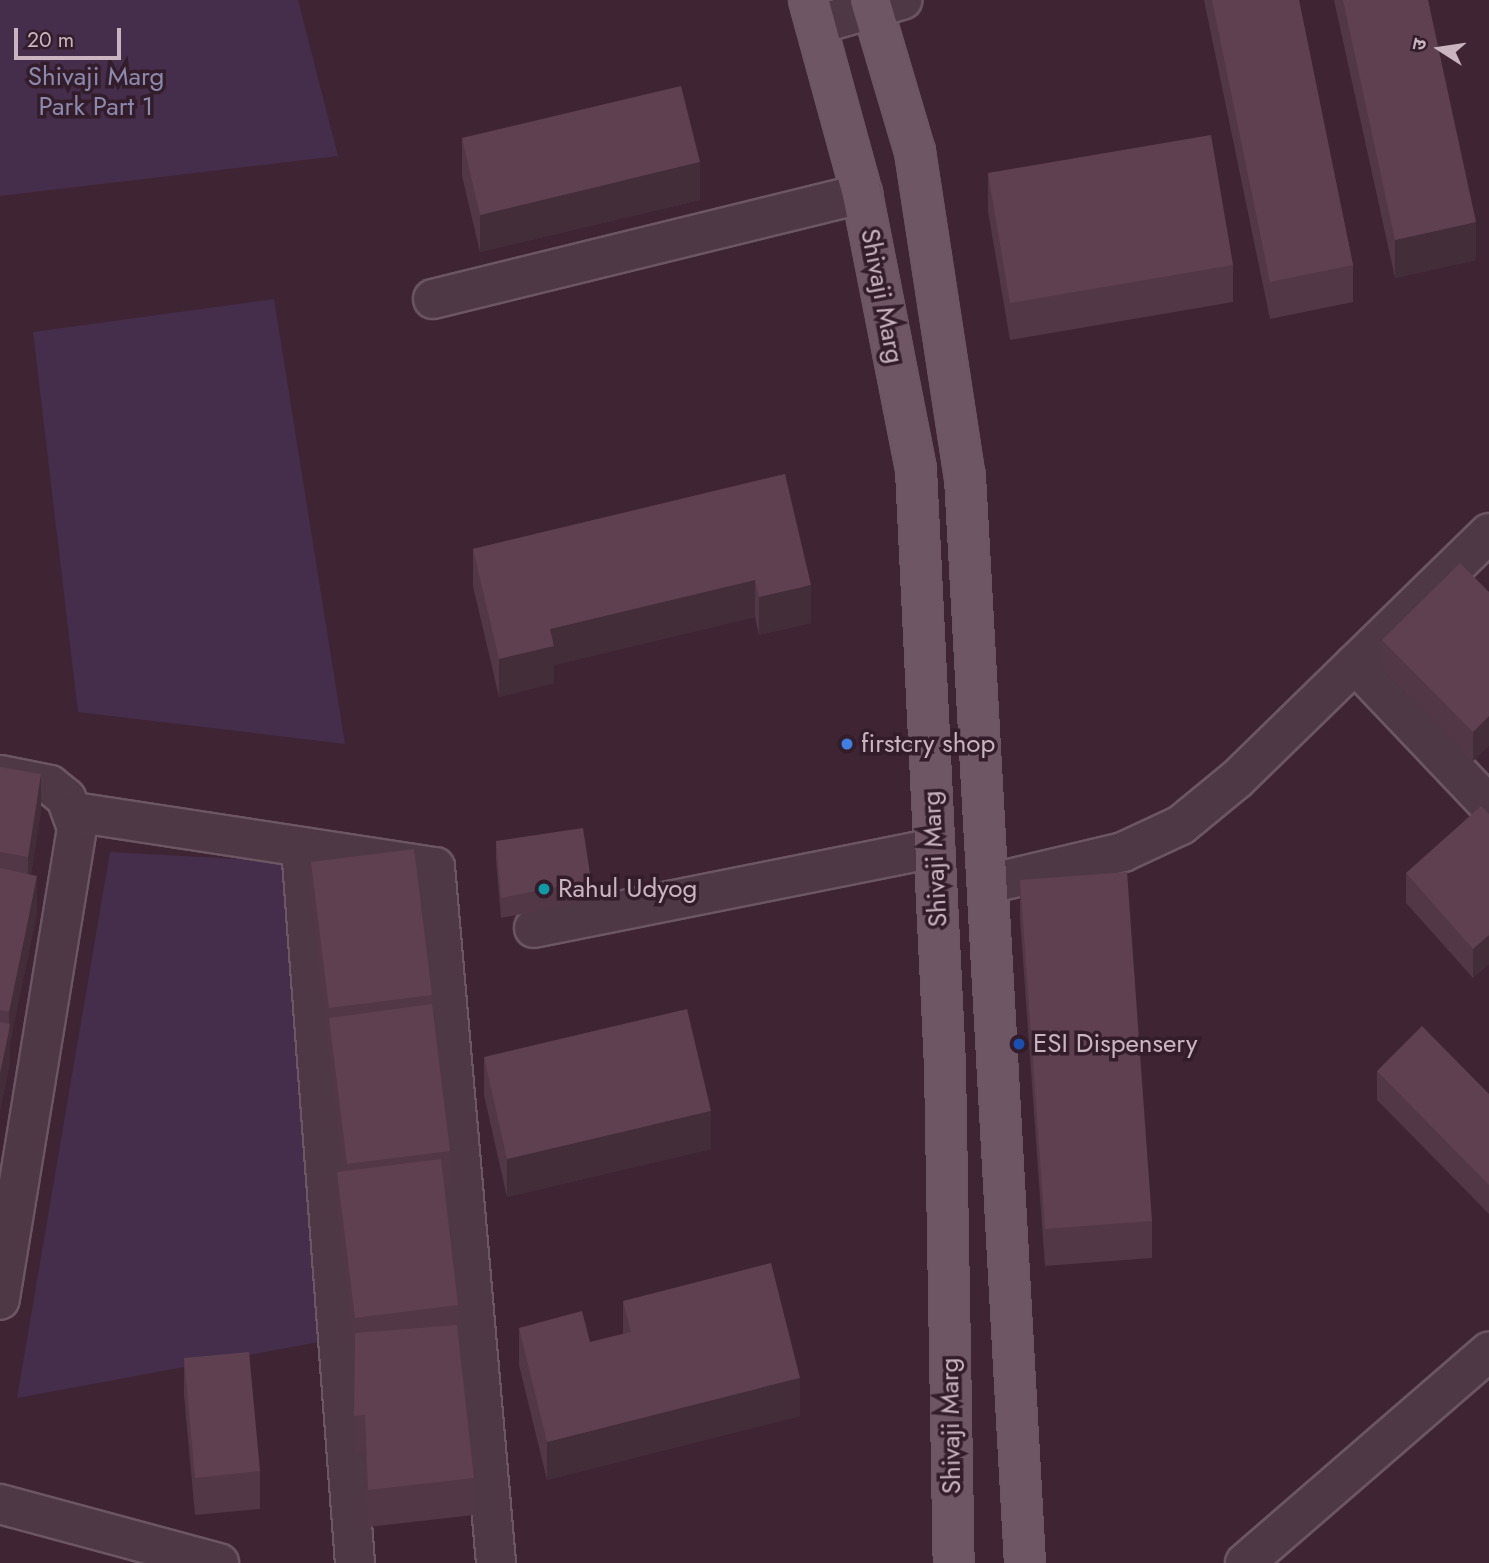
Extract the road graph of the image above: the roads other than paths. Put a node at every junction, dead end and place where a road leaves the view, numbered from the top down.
1 (882, 3) edge
2 (813, 13) edge
3 (862, 194) junction
4 (433, 299) dead end
5 (1489, 533) edge
6 (1355, 664) junction
7 (0, 775) edge
8 (1489, 805) edge
9 (74, 812) junction
10 (301, 847) junction
11 (934, 848) junction
12 (988, 884) junction
13 (534, 928) dead end
14 (449, 1035) junction
15 (410, 1041) edge
16 (356, 1048) edge
17 (317, 1053) junction
18 (0, 1300) edge
19 (1489, 1352) edge
20 (0, 1504) edge
21 (219, 1563) edge
22 (355, 1563) edge
23 (496, 1563) edge
24 (954, 1563) edge
25 (1025, 1563) edge
26 (1245, 1563) edge

1 - 2 street
1 - 12 main road, Shivaji Marg
2 - 3 main road, Shivaji Marg
3 - 4 street
3 - 11 main road, Shivaji Marg
5 - 6 street
6 - 8 street
6 - 12 street
7 - 9 street
9 - 10 street
9 - 18 street
10 - 14 street
10 - 17 street
11 - 13 street
11 - 24 main road, Shivaji Marg
12 - 25 main road, Shivaji Marg
14 - 15 street
14 - 23 street
16 - 17 street
17 - 22 street
19 - 26 street
20 - 21 street

